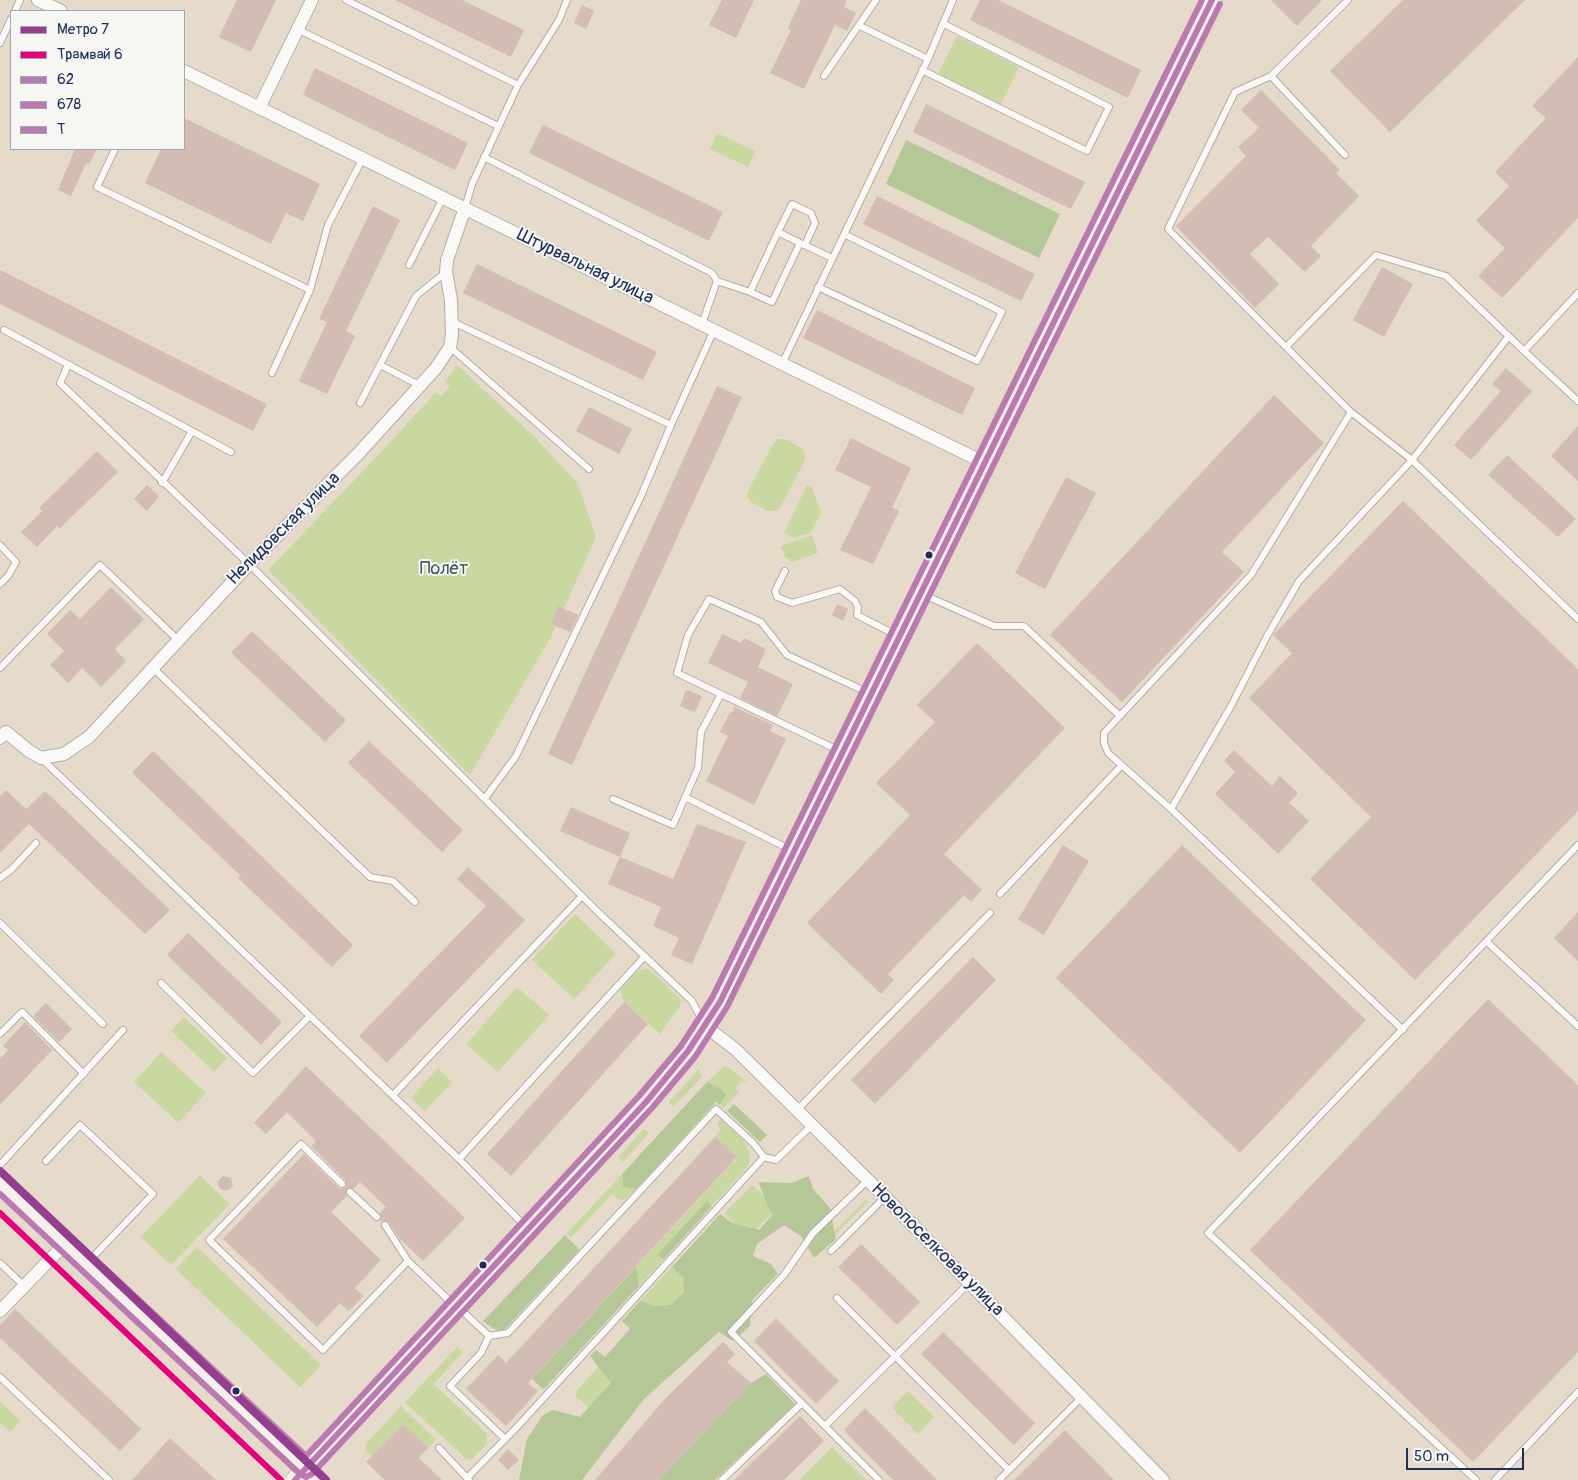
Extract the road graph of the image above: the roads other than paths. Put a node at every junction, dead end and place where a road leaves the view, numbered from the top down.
1 (38, 0) edge
2 (312, 0) edge
3 (346, 0) edge
4 (567, 0) edge
5 (876, 0) edge
6 (953, 0) edge
7 (1212, 0) edge
8 (1348, 0) edge
9 (59, 10) edge
10 (10, 21) edge
11 (944, 24) junction
12 (860, 26) junction
13 (297, 29) junction
14 (0, 43) edge
15 (928, 59) junction
16 (922, 70) junction
17 (185, 71) edge
18 (824, 76) dead end
19 (1271, 76) junction
20 (518, 85) junction
21 (259, 108) junction
22 (498, 126) junction
23 (115, 150) edge
24 (1345, 155) dead end
25 (484, 157) junction
26 (363, 158) junction
27 (442, 198) junction
28 (465, 208) junction
29 (778, 232) junction
30 (844, 234) junction
31 (802, 244) junction
32 (832, 258) junction
33 (409, 265) dead end
34 (446, 272) junction
35 (717, 281) junction
36 (818, 287) junction
37 (310, 290) junction
38 (750, 292) junction
39 (1578, 293) edge
40 (453, 322) junction
41 (702, 324) junction
42 (4, 330) dead end
43 (714, 330) junction
44 (1509, 336) junction
45 (450, 347) junction
46 (1286, 347) junction
47 (1524, 351) junction
48 (68, 364) junction
49 (782, 364) junction
50 (380, 365) junction
51 (272, 373) dead end
52 (421, 386) junction
53 (1578, 401) edge
54 (360, 403) dead end
55 (1351, 412) junction
56 (671, 425) junction
57 (192, 431) junction
58 (231, 452) dead end
59 (1412, 460) junction
60 (985, 463) junction
61 (589, 469) dead end
62 (162, 482) junction
63 (0, 545) edge
64 (249, 564) junction
65 (785, 571) dead end
66 (0, 584) edge
67 (921, 594) junction
68 (1578, 620) edge
69 (900, 637) junction
70 (178, 640) junction
71 (152, 667) junction
72 (0, 668) edge
73 (721, 694) junction
74 (872, 695) junction
75 (1120, 716) junction
76 (2, 732) edge
77 (843, 752) junction
78 (41, 758) junction
79 (1121, 766) junction
80 (685, 797) junction
81 (485, 798) junction
82 (612, 798) dead end
83 (1171, 809) junction
84 (36, 843) dead end
85 (1578, 845) edge
86 (795, 851) junction
87 (0, 878) edge
88 (1000, 894) dead end
89 (582, 896) junction
90 (415, 902) dead end
91 (990, 914) dead end
92 (0, 923) edge
93 (1487, 942) junction
94 (645, 956) junction
95 (161, 983) dead end
96 (310, 1016) junction
97 (103, 1024) dead end
98 (705, 1026) junction
99 (1578, 1026) edge
100 (123, 1030) dead end
101 (1403, 1030) junction
102 (0, 1034) edge
103 (84, 1074) junction
104 (393, 1095) junction
105 (797, 1110) junction
106 (812, 1125) junction
107 (764, 1157) junction
108 (459, 1159) junction
109 (46, 1161) dead end
110 (0, 1165) edge
111 (868, 1180) junction
112 (0, 1182) edge
113 (342, 1184) dead end
114 (350, 1192) dead end
115 (885, 1197) junction
116 (376, 1217) dead end
117 (385, 1225) dead end
118 (528, 1229) junction
119 (65, 1244) junction
120 (831, 1251) dead end
121 (408, 1261) junction
122 (0, 1263) edge
123 (87, 1264) junction
124 (970, 1282) junction
125 (24, 1286) junction
126 (837, 1298) dead end
127 (456, 1307) junction
128 (0, 1311) edge
129 (488, 1336) junction
130 (895, 1356) junction
131 (0, 1377) edge
132 (1578, 1392) edge
133 (1082, 1397) junction
134 (802, 1403) junction
135 (825, 1426) junction
136 (505, 1439) junction
137 (439, 1448) dead end
138 (1009, 1470) junction
139 (300, 1474) edge
140 (468, 1479) edge
141 (109, 1480) edge
142 (319, 1480) edge
143 (722, 1480) edge
144 (879, 1480) edge
145 (999, 1480) edge
146 (1163, 1480) edge
147 (1476, 1480) edge
148 (1495, 1480) edge

1 - 9 street
2 - 13 street
3 - 20 lane
4 - 20 lane
5 - 12 lane
6 - 11 lane
7 - 60 main road
8 - 19 lane
10 - 14 lane
11 - 15 lane
11 - 16 lane
12 - 15 lane
12 - 18 lane
13 - 21 street
13 - 22 lane
15 - 16 lane
16 - 30 lane
17 - 21 street, Штурвальная улица
19 - 24 lane
19 - 46 lane
20 - 22 lane
21 - 26 street, Штурвальная улица
22 - 25 lane
23 - 37 lane
25 - 28 lane
25 - 35 lane
26 - 27 street, Штурвальная улица
26 - 37 lane
27 - 28 street, Штурвальная улица
27 - 33 lane
28 - 34 street, Нелидовская улица
28 - 41 street, Штурвальная улица
29 - 31 lane
29 - 31 lane
29 - 38 lane
30 - 32 lane
30 - 36 lane
31 - 32 lane
31 - 38 lane
32 - 36 lane
34 - 40 street, Нелидовская улица
34 - 50 lane
35 - 38 lane
35 - 41 lane
36 - 49 lane
37 - 51 lane
39 - 47 lane
40 - 45 street, Нелидовская улица
40 - 56 lane
41 - 43 street, Штурвальная улица
42 - 48 lane
43 - 49 street, Штурвальная улица
43 - 56 lane
44 - 46 lane
44 - 47 lane
44 - 59 lane
45 - 52 street, Нелидовская улица
45 - 61 lane
46 - 55 lane
47 - 53 lane
48 - 57 lane
48 - 62 lane
49 - 60 street, Штурвальная улица
50 - 52 lane
50 - 54 lane
52 - 64 street, Нелидовская улица
55 - 59 lane
55 - 75 lane
56 - 81 lane
57 - 58 lane
57 - 62 lane
59 - 68 lane
59 - 83 lane
60 - 67 main road
62 - 64 lane
63 - 66 lane
64 - 70 street, Нелидовская улица
64 - 81 lane
65 - 69 lane
67 - 69 main road
67 - 75 lane
69 - 74 main road
70 - 71 street, Нелидовская улица
70 - 72 lane
71 - 78 street, Нелидовская улица
71 - 90 lane
73 - 74 lane
73 - 77 lane
73 - 80 lane
74 - 77 main road
75 - 79 lane
76 - 78 street
77 - 86 main road
78 - 96 lane
79 - 83 lane
79 - 88 lane
80 - 82 lane
80 - 86 lane
81 - 89 lane
83 - 101 lane
84 - 87 lane
85 - 93 lane
86 - 98 main road
89 - 94 lane
89 - 104 lane
91 - 105 lane
92 - 97 lane
93 - 99 lane
93 - 101 lane
94 - 98 lane
94 - 108 lane
95 - 96 lane
96 - 104 lane
98 - 105 street, Новопоселковая улица
98 - 118 main road
100 - 103 lane
101 - 147 lane
102 - 103 lane
103 - 110 lane
104 - 108 lane
105 - 106 street, Новопоселковая улица
106 - 107 lane
106 - 111 street, Новопоселковая улица
107 - 129 lane
107 - 136 lane
108 - 118 lane
109 - 123 lane
111 - 115 street, Новопоселковая улица
111 - 134 lane
112 - 119 main road
113 - 121 lane
114 - 116 lane
115 - 120 lane
115 - 124 street, Новопоселковая улица
117 - 121 lane
118 - 127 main road
119 - 123 main road
119 - 125 street
121 - 127 lane
122 - 125 lane
123 - 139 main road
124 - 130 lane
124 - 133 street, Новопоселковая улица
125 - 128 street
126 - 130 lane
127 - 129 lane
127 - 139 main road
129 - 136 lane
130 - 135 lane
130 - 138 lane
131 - 141 lane
132 - 148 lane
133 - 138 lane
133 - 146 street, Новопоселковая улица
134 - 135 lane
134 - 143 lane
135 - 144 lane
136 - 140 lane
137 - 140 lane
138 - 145 lane
139 - 142 main road

